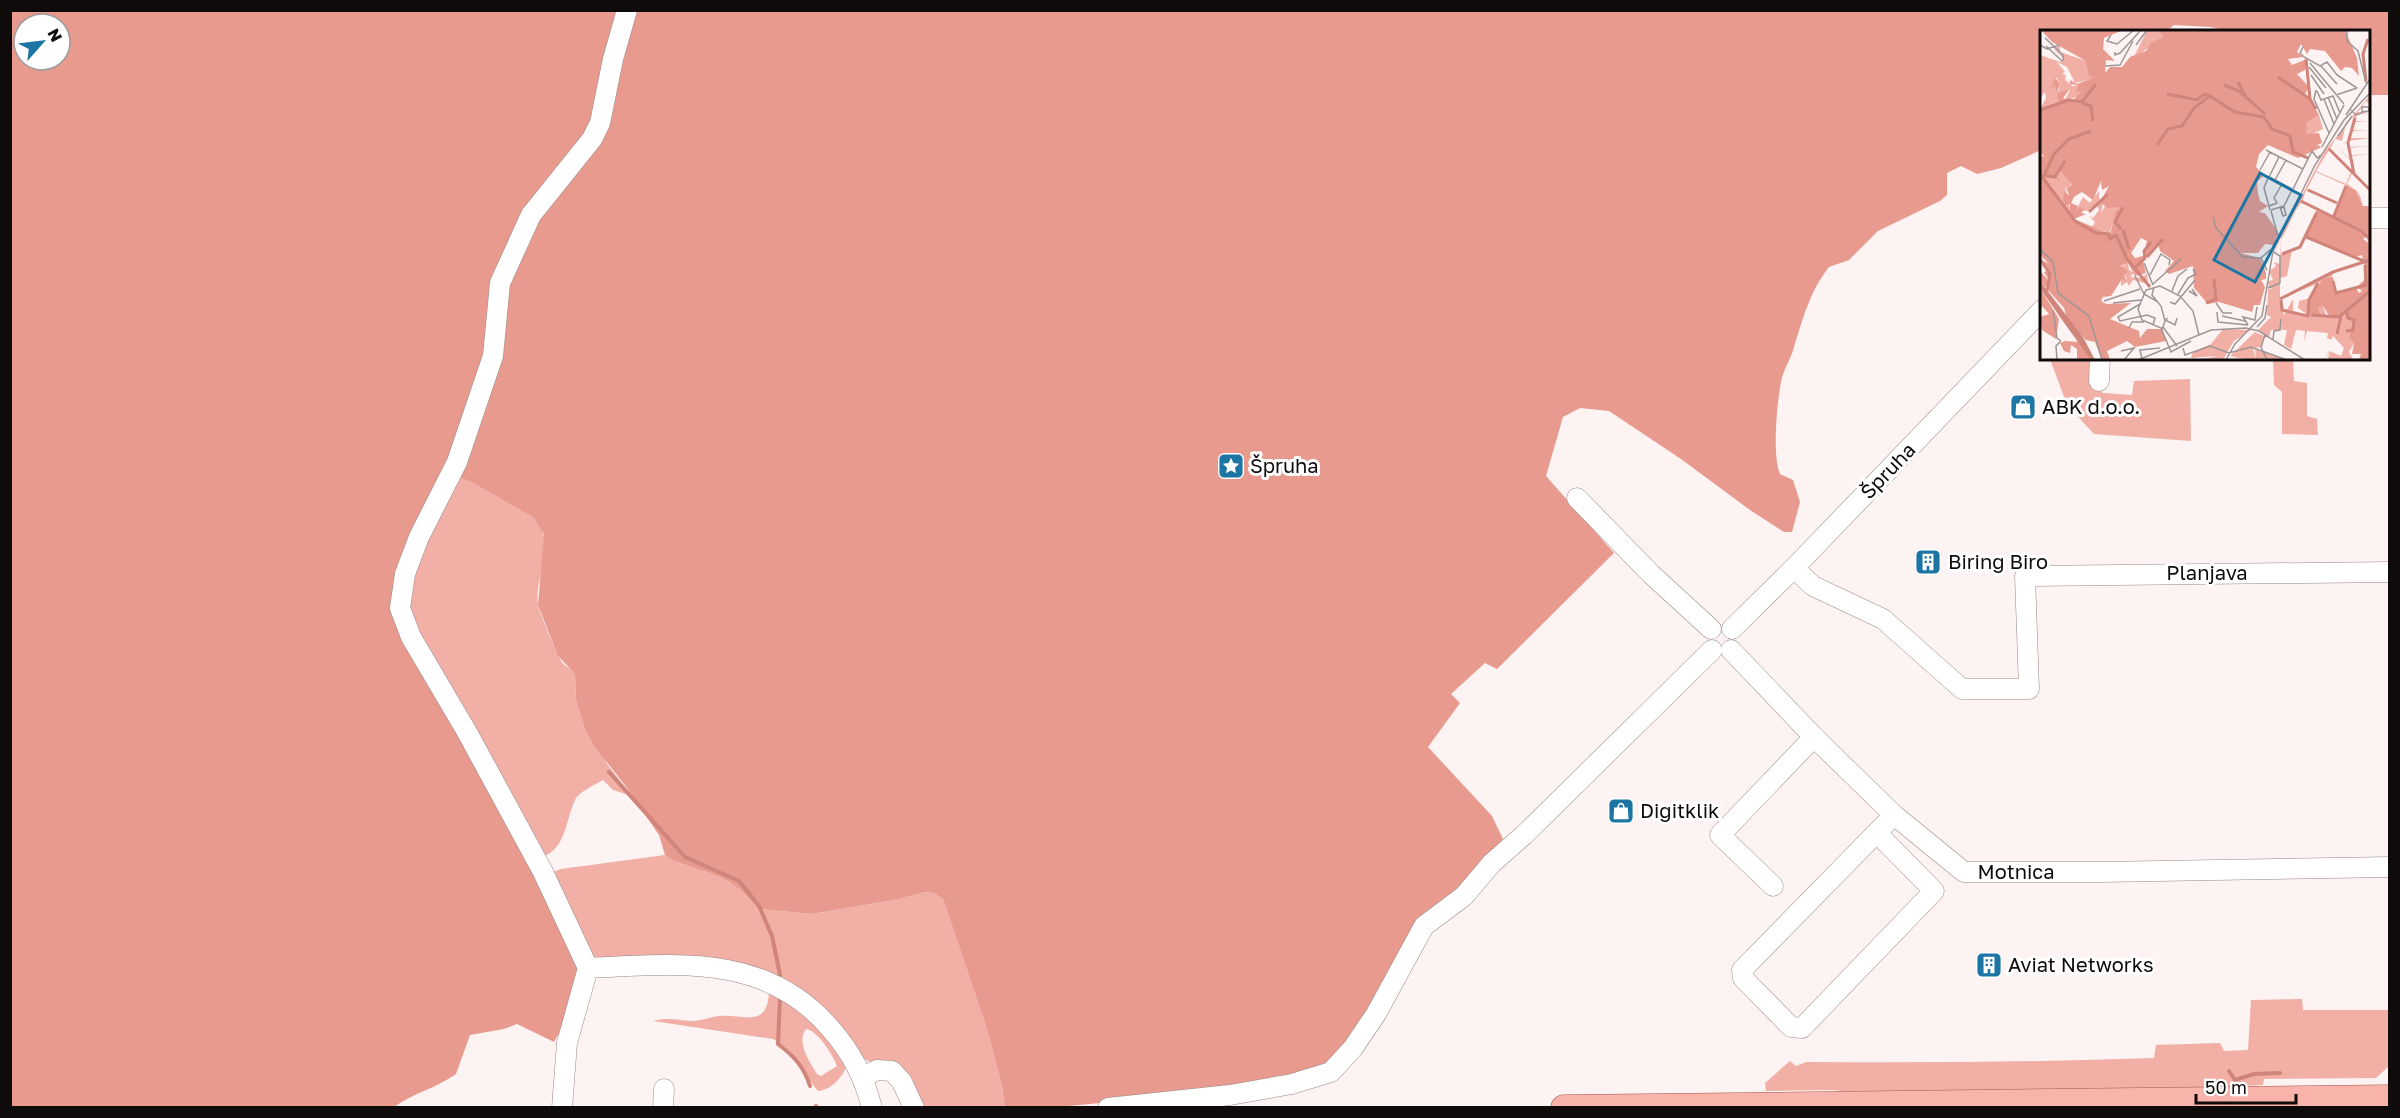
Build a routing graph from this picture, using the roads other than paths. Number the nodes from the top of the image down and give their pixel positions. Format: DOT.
graph roads {
  1 [pos="627,10"];
  2 [pos="2370,218"];
  3 [pos="2390,218"];
  4 [pos="2040,312"];
  5 [pos="2100,360"];
  6 [pos="2099,381"];
  7 [pos="1577,498"];
  8 [pos="1794,568"];
  9 [pos="2390,572"];
  10 [pos="1711,629"];
  11 [pos="1732,629"];
  12 [pos="1721,650"];
  13 [pos="1814,737"];
  14 [pos="1894,815"];
  15 [pos="1877,833"];
  16 [pos="2390,867"];
  17 [pos="1773,886"];
  18 [pos="588,968"];
  19 [pos="863,1077"];
  20 [pos="2390,1078"];
  21 [pos="2390,1098"];
  22 [pos="2354,1099"];
  23 [pos="562,1107"];
  24 [pos="872,1107"];
  25 [pos="914,1107"];
  26 [pos="1108,1107"];
  27 [pos="1564,1107"];
  1 -- 18 [label="street"];
  2 -- 3 [label="street"];
  4 -- 8 [label="street, Špruha"];
  5 -- 6 [label="street"];
  7 -- 10 [label="street"];
  8 -- 9 [label="street, Planjava"];
  8 -- 11 [label="street, Špruha"];
  10 -- 11 [label="street"];
  10 -- 12 [label="street"];
  11 -- 12 [label="street"];
  12 -- 13 [label="street, Motnica"];
  12 -- 26 [label="street"];
  13 -- 14 [label="street, Motnica"];
  13 -- 17 [label="street"];
  14 -- 15 [label="street"];
  14 -- 16 [label="street, Motnica"];
  15 -- 15 [label="street"];
  18 -- 19 [label="street"];
  18 -- 23 [label="street"];
  19 -- 24 [label="street"];
  19 -- 25 [label="street"];
  20 -- 22 [label="main road"];
  21 -- 22 [label="main road"];
  22 -- 27 [label="main road"];
}
